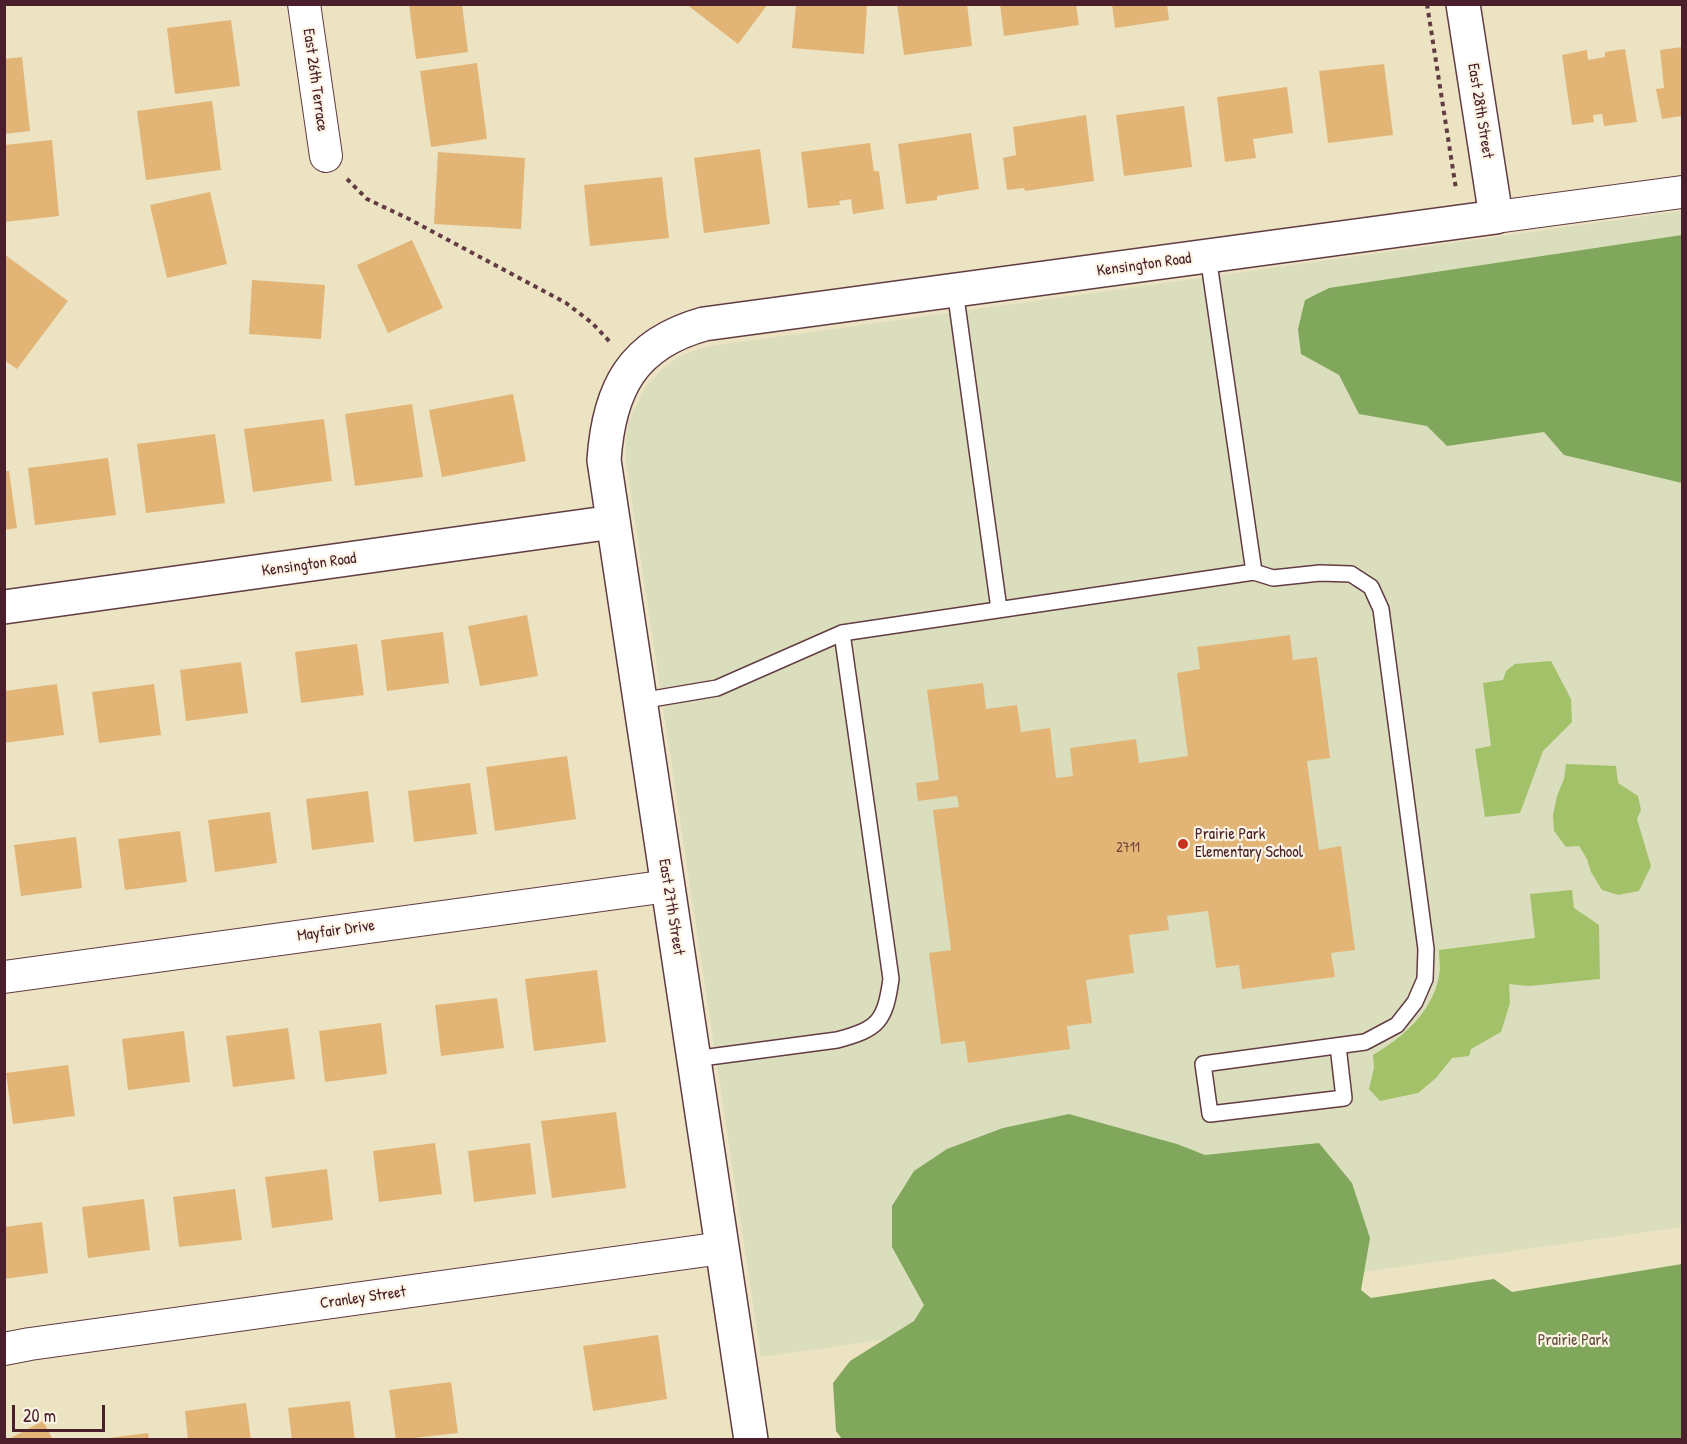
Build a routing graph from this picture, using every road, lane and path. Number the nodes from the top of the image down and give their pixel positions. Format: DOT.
graph roads {
  1 [pos="304,4"];
  2 [pos="1427,4"];
  3 [pos="1463,4"];
  4 [pos="326,156"];
  5 [pos="1456,189"];
  6 [pos="1683,192"];
  7 [pos="1496,217"];
  8 [pos="1208,256"];
  9 [pos="955,290"];
  10 [pos="611,344"];
  11 [pos="625,378"];
  12 [pos="613,522"];
  13 [pos="1254,572"];
  14 [pos="4,607"];
  15 [pos="999,609"];
  16 [pos="842,633"];
  17 [pos="640,701"];
  18 [pos="668,886"];
  19 [pos="4,977"];
  20 [pos="1338,1046"];
  21 [pos="694,1059"];
  22 [pos="722,1248"];
  23 [pos="4,1350"];
  24 [pos="751,1440"];
  1 -- 4 [label="street, East 26th Terrace"];
  2 -- 5 [label="path"];
  3 -- 7 [label="street, East 28th Street"];
  4 -- 10 [label="path"];
  6 -- 7 [label="street, Kensington Road"];
  7 -- 8 [label="street, Kensington Road"];
  8 -- 9 [label="street, Kensington Road"];
  8 -- 13 [label="lane"];
  9 -- 11 [label="street, Kensington Road"];
  9 -- 15 [label="lane"];
  11 -- 12 [label="street, East 27th Street"];
  12 -- 14 [label="street, Kensington Road"];
  12 -- 17 [label="street, East 27th Street"];
  13 -- 15 [label="lane"];
  13 -- 20 [label="lane"];
  15 -- 16 [label="lane"];
  16 -- 17 [label="lane"];
  16 -- 21 [label="lane"];
  17 -- 18 [label="street, East 27th Street"];
  18 -- 19 [label="street, Mayfair Drive"];
  18 -- 21 [label="street, East 27th Street"];
  20 -- 20 [label="lane"];
  21 -- 22 [label="street, East 27th Street"];
  22 -- 23 [label="street, Cranley Street"];
  22 -- 24 [label="street, East 27th Street"];
}
